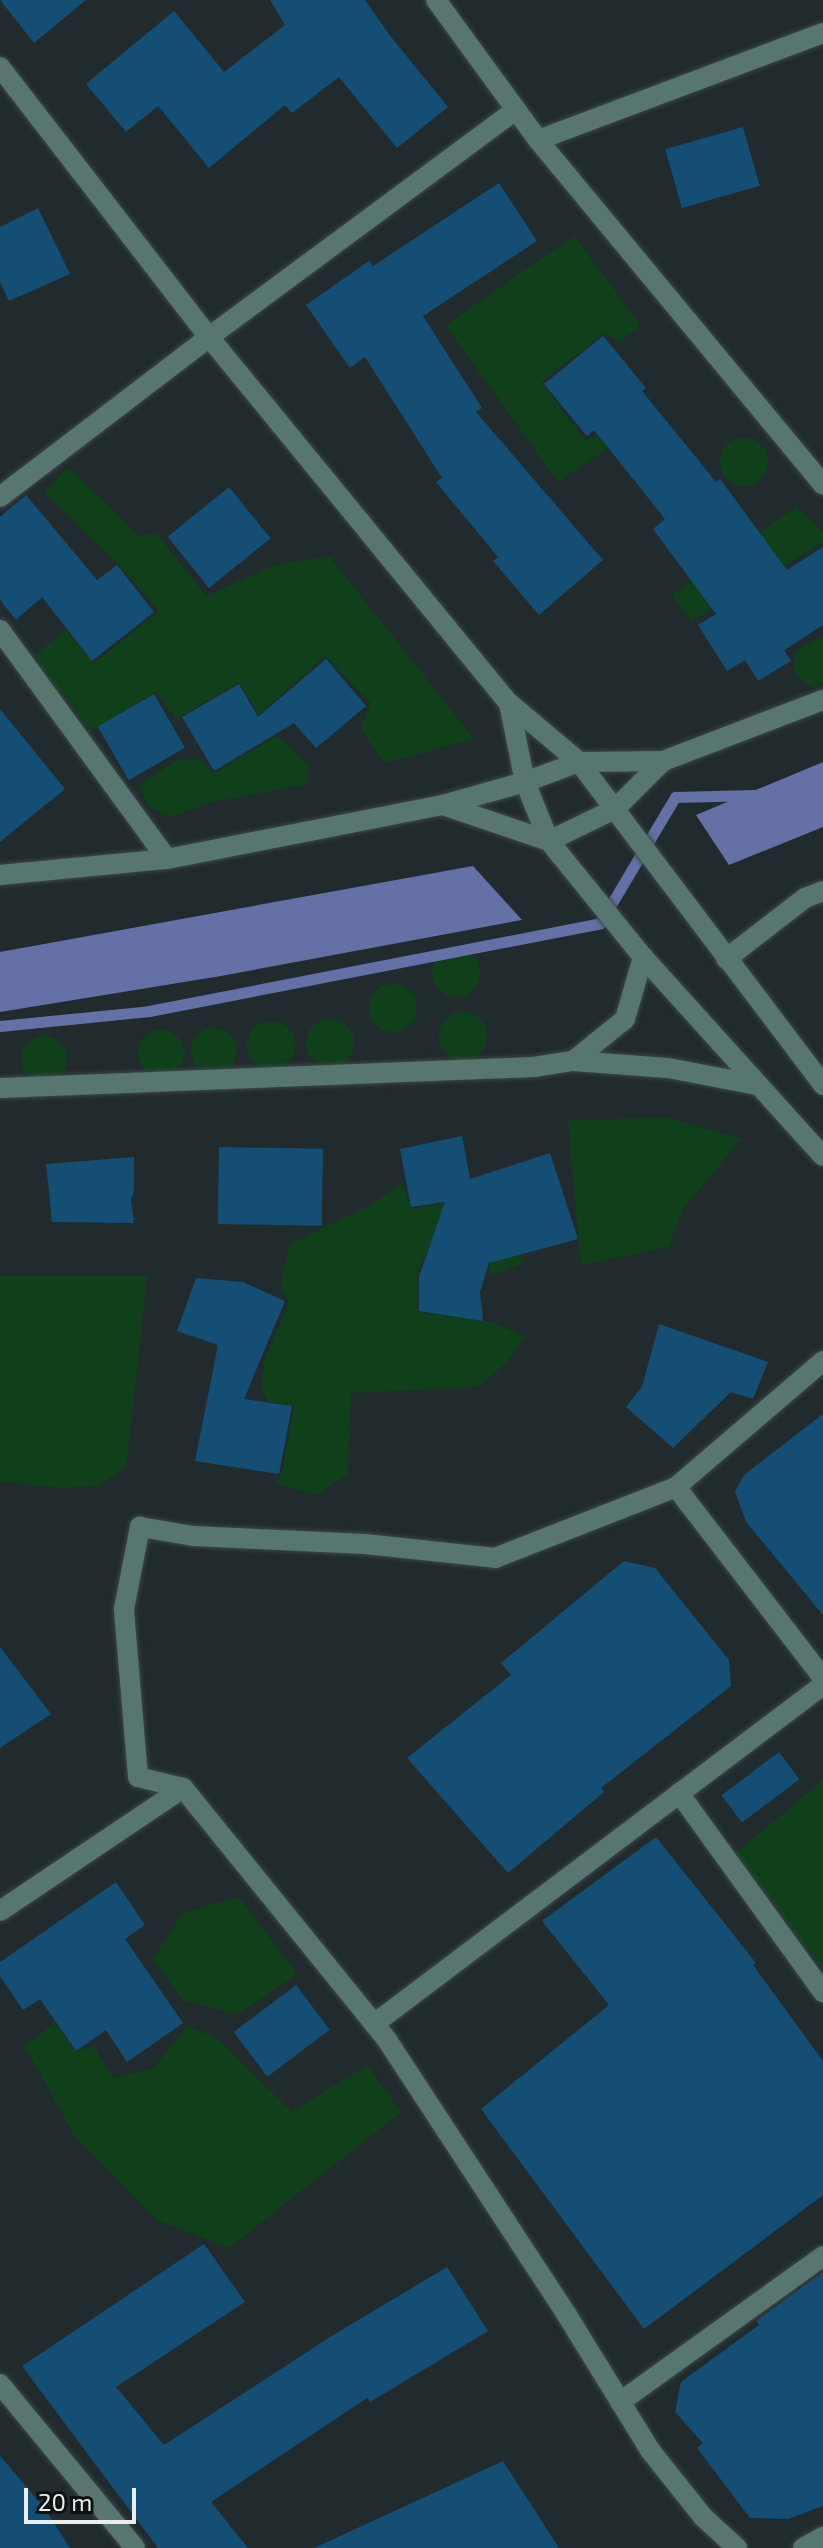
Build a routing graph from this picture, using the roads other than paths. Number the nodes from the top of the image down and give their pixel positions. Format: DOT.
graph roads {
  1 [pos="436,0"];
  2 [pos="823,33"];
  3 [pos="0,67"];
  4 [pos="516,110"];
  5 [pos="538,140"];
  6 [pos="209,337"];
  7 [pos="816,465"];
  8 [pos="823,485"];
  9 [pos="0,497"];
  10 [pos="0,630"];
  11 [pos="823,700"];
  12 [pos="509,703"];
  13 [pos="663,761"];
  14 [pos="579,762"];
  15 [pos="525,782"];
  16 [pos="443,805"];
  17 [pos="615,809"];
  18 [pos="549,841"];
  19 [pos="167,859"];
  20 [pos="0,875"];
  21 [pos="823,891"];
  22 [pos="643,957"];
  23 [pos="726,959"];
  24 [pos="573,1061"];
  25 [pos="758,1085"];
  26 [pos="823,1085"];
  27 [pos="0,1088"];
  28 [pos="823,1156"];
  29 [pos="823,1361"];
  30 [pos="676,1487"];
  31 [pos="823,1678"];
  32 [pos="823,1685"];
  33 [pos="183,1788"];
  34 [pos="679,1793"];
  35 [pos="0,1911"];
  36 [pos="823,1992"];
  37 [pos="374,2024"];
  38 [pos="823,2256"];
  39 [pos="0,2384"];
  40 [pos="620,2402"];
  41 [pos="823,2537"];
  42 [pos="135,2548"];
  43 [pos="737,2548"];
  44 [pos="803,2548"];
  1 -- 4 [label="street"];
  2 -- 5 [label="street"];
  3 -- 6 [label="street"];
  4 -- 5 [label="street"];
  4 -- 6 [label="street"];
  5 -- 7 [label="street"];
  6 -- 9 [label="street"];
  6 -- 12 [label="street"];
  7 -- 8 [label="street"];
  10 -- 19 [label="street"];
  11 -- 13 [label="street"];
  12 -- 14 [label="street"];
  12 -- 15 [label="street"];
  13 -- 14 [label="street"];
  13 -- 17 [label="street"];
  14 -- 15 [label="street"];
  14 -- 17 [label="street"];
  15 -- 16 [label="street"];
  15 -- 18 [label="street"];
  16 -- 18 [label="street"];
  16 -- 19 [label="street"];
  17 -- 18 [label="street"];
  17 -- 23 [label="street"];
  18 -- 22 [label="street"];
  19 -- 20 [label="street"];
  21 -- 23 [label="street"];
  22 -- 24 [label="street"];
  22 -- 25 [label="street"];
  23 -- 26 [label="street"];
  24 -- 25 [label="street"];
  24 -- 27 [label="street"];
  25 -- 28 [label="street"];
  29 -- 30 [label="street"];
  30 -- 31 [label="street"];
  30 -- 33 [label="street"];
  32 -- 34 [label="street"];
  33 -- 35 [label="street"];
  33 -- 37 [label="street"];
  34 -- 36 [label="street"];
  34 -- 37 [label="street"];
  37 -- 40 [label="street"];
  38 -- 40 [label="street"];
  39 -- 42 [label="street"];
  40 -- 43 [label="street"];
  41 -- 44 [label="street"];
}
